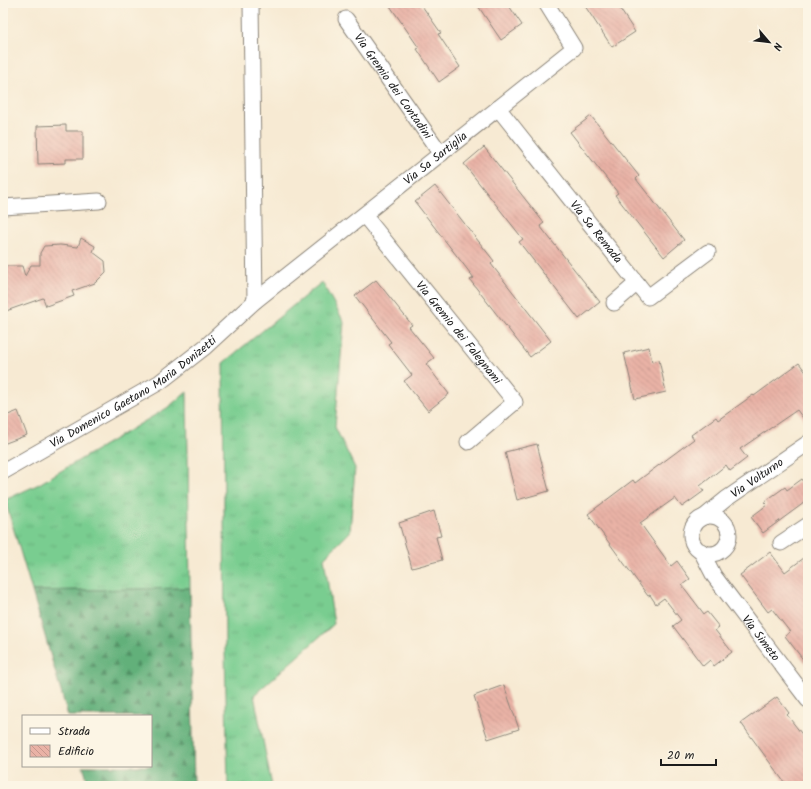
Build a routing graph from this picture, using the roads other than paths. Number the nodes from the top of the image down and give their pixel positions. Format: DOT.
graph roads {
  1 [pos="251,3"];
  2 [pos="546,3"];
  3 [pos="346,19"];
  4 [pos="498,108"];
  5 [pos="441,154"];
  6 [pos="98,201"];
  7 [pos="3,207"];
  8 [pos="364,215"];
  9 [pos="708,252"];
  10 [pos="637,283"];
  11 [pos="255,301"];
  12 [pos="614,303"];
  13 [pos="468,442"];
  14 [pos="808,443"];
  15 [pos="3,472"];
  16 [pos="726,499"];
  17 [pos="704,517"];
  18 [pos="725,523"];
  19 [pos="808,525"];
  20 [pos="781,543"];
  21 [pos="722,549"];
  22 [pos="701,551"];
  23 [pos="714,576"];
  24 [pos="808,700"];
  1 -- 11 [label="street"];
  2 -- 4 [label="street, Via Sa Sartiglia"];
  3 -- 5 [label="street, Via Gremio dei Contadini"];
  4 -- 5 [label="street, Via Sa Sartiglia"];
  4 -- 10 [label="street, Via Sa Remada"];
  5 -- 8 [label="street, Via Sa Sartiglia"];
  6 -- 7 [label="street"];
  8 -- 11 [label="street, Via Sa Sartiglia"];
  8 -- 13 [label="street, Via Gremio dei Falegnami"];
  9 -- 10 [label="street, Via Sa Remada"];
  10 -- 12 [label="street"];
  11 -- 15 [label="street, Via Domenico Gaetano Maria Donizetti"];
  14 -- 16 [label="street, Via Volturno"];
  16 -- 17 [label="street, Via Volturno"];
  16 -- 18 [label="street, Via Volturno"];
  17 -- 18 [label="street"];
  17 -- 22 [label="street"];
  18 -- 21 [label="street"];
  19 -- 20 [label="street"];
  21 -- 22 [label="street"];
  21 -- 23 [label="street"];
  22 -- 23 [label="street, Via Simeto"];
  23 -- 24 [label="street, Via Simeto"];
}
